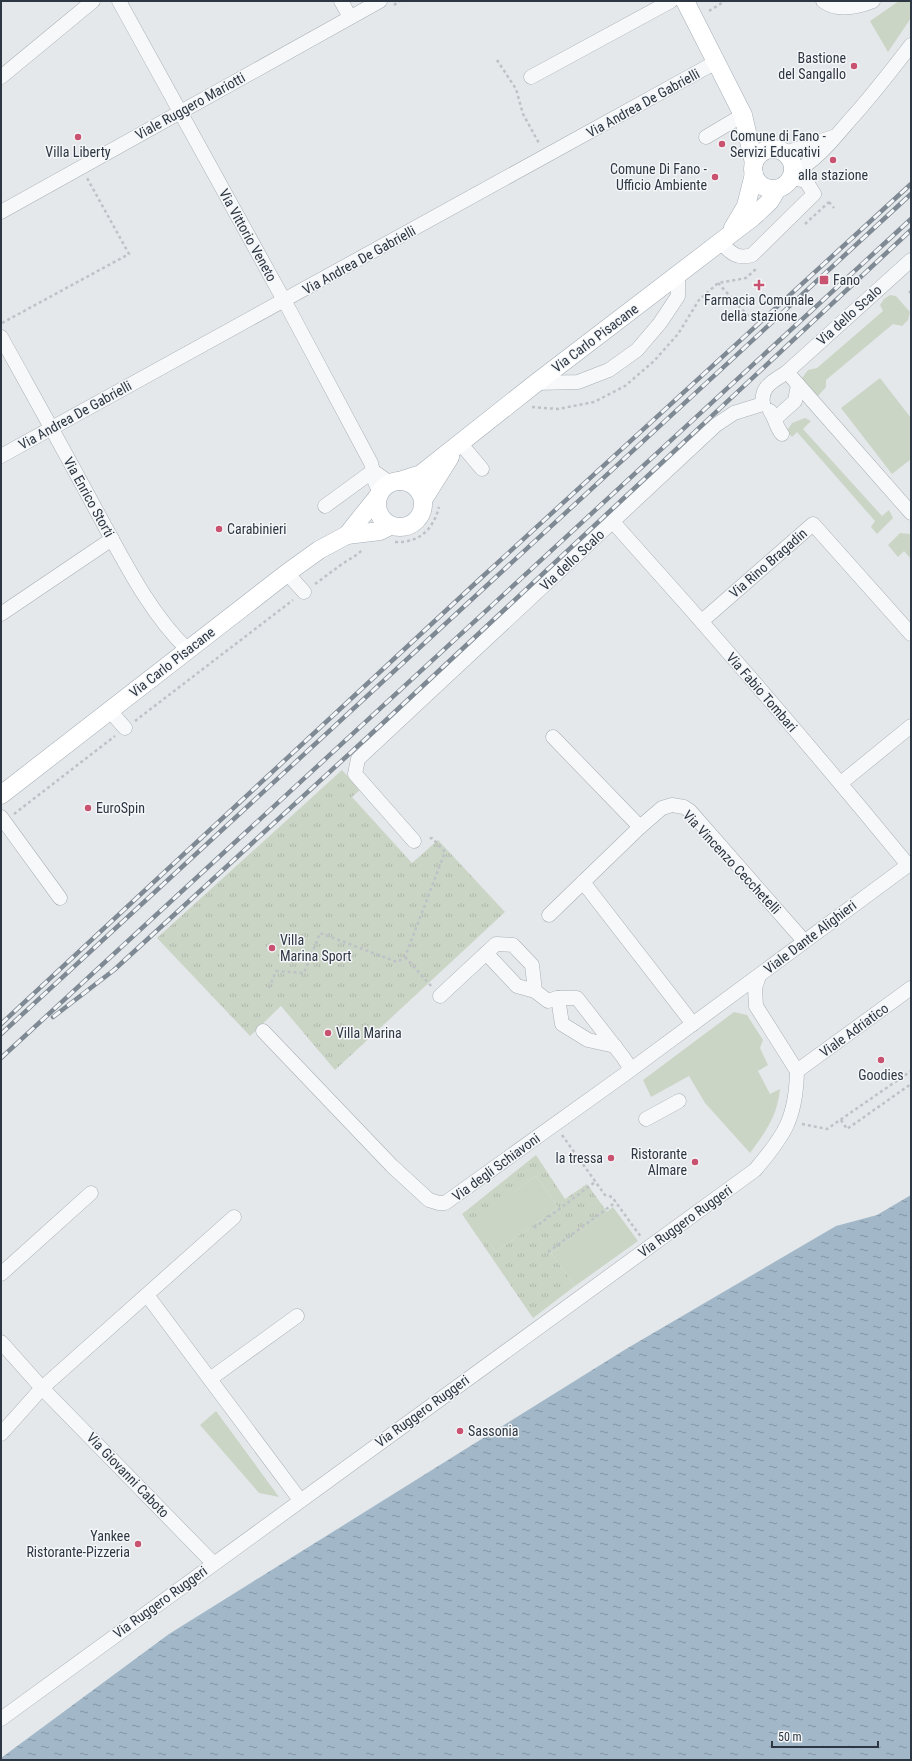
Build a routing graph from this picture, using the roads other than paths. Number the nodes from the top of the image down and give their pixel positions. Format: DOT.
graph roads {
  1 [pos="93,1"];
  2 [pos="119,1"];
  3 [pos="341,1"];
  4 [pos="380,1"];
  5 [pos="671,1"];
  6 [pos="685,1"];
  7 [pos="823,1"];
  8 [pos="872,1"];
  9 [pos="350,18"];
  10 [pos="911,45"];
  11 [pos="716,62"];
  12 [pos="1,77"];
  13 [pos="531,77"];
  14 [pos="181,112"];
  15 [pos="743,116"];
  16 [pos="837,135"];
  17 [pos="706,137"];
  18 [pos="781,151"];
  19 [pos="754,168"];
  20 [pos="787,180"];
  21 [pos="1,212"];
  22 [pos="725,238"];
  23 [pos="911,260"];
  24 [pos="678,275"];
  25 [pos="284,301"];
  26 [pos="1,337"];
  27 [pos="787,372"];
  28 [pos="536,383"];
  29 [pos="798,385"];
  30 [pos="763,404"];
  31 [pos="776,418"];
  32 [pos="51,428"];
  33 [pos="782,434"];
  34 [pos="461,444"];
  35 [pos="1,456"];
  36 [pos="482,469"];
  37 [pos="372,471"];
  38 [pos="387,488"];
  39 [pos="423,500"];
  40 [pos="325,506"];
  41 [pos="911,513"];
  42 [pos="613,522"];
  43 [pos="390,526"];
  44 [pos="347,535"];
  45 [pos="112,539"];
  46 [pos="286,573"];
  47 [pos="301,595"];
  48 [pos="1,614"];
  49 [pos="702,621"];
  50 [pos="911,634"];
  51 [pos="188,650"];
  52 [pos="110,711"];
  53 [pos="911,726"];
  54 [pos="126,727"];
  55 [pos="553,737"];
  56 [pos="841,783"];
  57 [pos="1,795"];
  58 [pos="3,819"];
  59 [pos="640,827"];
  60 [pos="414,840"];
  61 [pos="909,864"];
  62 [pos="583,882"];
  63 [pos="60,898"];
  64 [pos="549,915"];
  65 [pos="804,941"];
  66 [pos="486,953"];
  67 [pos="759,976"];
  68 [pos="911,988"];
  69 [pos="535,991"];
  70 [pos="440,996"];
  71 [pos="558,998"];
  72 [pos="693,1024"];
  73 [pos="263,1031"];
  74 [pos="615,1046"];
  75 [pos="631,1069"];
  76 [pos="797,1071"];
  77 [pos="679,1101"];
  78 [pos="646,1119"];
  79 [pos="91,1193"];
  80 [pos="234,1217"];
  81 [pos="1,1274"];
  82 [pos="147,1295"];
  83 [pos="297,1316"];
  84 [pos="1,1342"];
  85 [pos="210,1379"];
  86 [pos="42,1388"];
  87 [pos="1,1434"];
  88 [pos="300,1500"];
  89 [pos="213,1563"];
  90 [pos="1,1719"];
  1 -- 12 [label="street"];
  2 -- 14 [label="street, Via Vittorio Veneto"];
  3 -- 9 [label="street"];
  4 -- 9 [label="street, Viale Ruggero Mariotti"];
  5 -- 13 [label="street"];
  6 -- 11 [label="main road"];
  7 -- 8 [label="street"];
  9 -- 14 [label="street, Viale Ruggero Mariotti"];
  10 -- 16 [label="street"];
  11 -- 15 [label="main road"];
  11 -- 25 [label="street, Via Andrea De Gabrielli"];
  14 -- 21 [label="street, Viale Ruggero Mariotti"];
  14 -- 25 [label="street, Via Vittorio Veneto"];
  15 -- 17 [label="street"];
  15 -- 18 [label="main road"];
  15 -- 19 [label="main road"];
  16 -- 18 [label="street"];
  16 -- 20 [label="street"];
  18 -- 19 [label="main road"];
  18 -- 20 [label="main road"];
  19 -- 20 [label="main road"];
  19 -- 22 [label="main road"];
  20 -- 22 [label="main road, Via Carlo Pisacane"];
  20 -- 22 [label="street"];
  22 -- 24 [label="main road, Via Carlo Pisacane"];
  23 -- 27 [label="street, Via dello Scalo"];
  24 -- 28 [label="main road, Via Carlo Pisacane"];
  24 -- 28 [label="street"];
  25 -- 32 [label="street, Via Andrea De Gabrielli"];
  25 -- 37 [label="street, Via Vittorio Veneto"];
  26 -- 32 [label="street, Via Enrico Storti"];
  27 -- 29 [label="street"];
  27 -- 30 [label="street, Via dello Scalo"];
  28 -- 34 [label="main road, Via Carlo Pisacane"];
  29 -- 31 [label="street"];
  29 -- 41 [label="street"];
  30 -- 31 [label="street"];
  30 -- 42 [label="street, Via dello Scalo"];
  31 -- 33 [label="street"];
  32 -- 35 [label="street, Via Andrea De Gabrielli"];
  32 -- 45 [label="street, Via Enrico Storti"];
  34 -- 36 [label="street"];
  34 -- 38 [label="main road, Via Carlo Pisacane"];
  34 -- 39 [label="main road, Via Carlo Pisacane"];
  37 -- 38 [label="street"];
  37 -- 40 [label="street"];
  38 -- 39 [label="main road"];
  38 -- 43 [label="main road"];
  38 -- 44 [label="main road, Via Carlo Pisacane"];
  39 -- 43 [label="main road, Via Carlo Pisacane"];
  42 -- 49 [label="street, Via Fabio Tombari"];
  42 -- 60 [label="street, Via dello Scalo"];
  43 -- 44 [label="main road, Via Carlo Pisacane"];
  44 -- 46 [label="main road, Via Carlo Pisacane"];
  45 -- 48 [label="street"];
  45 -- 51 [label="street, Via Enrico Storti"];
  46 -- 47 [label="street"];
  46 -- 51 [label="main road, Via Carlo Pisacane"];
  49 -- 50 [label="street, Via Rino Bragadin"];
  49 -- 56 [label="street, Via Fabio Tombari"];
  51 -- 52 [label="main road, Via Carlo Pisacane"];
  52 -- 54 [label="street"];
  52 -- 57 [label="main road, Via Carlo Pisacane"];
  53 -- 56 [label="street"];
  55 -- 59 [label="street"];
  56 -- 61 [label="street, Via Fabio Tombari"];
  58 -- 63 [label="street"];
  59 -- 62 [label="street, Via Vincenzo Cecchetelli"];
  59 -- 65 [label="street, Via Vincenzo Cecchetelli"];
  61 -- 65 [label="street, Viale Dante Alighieri"];
  62 -- 64 [label="street, Via Vincenzo Cecchetelli"];
  62 -- 72 [label="street"];
  65 -- 67 [label="street, Viale Dante Alighieri"];
  66 -- 69 [label="street"];
  66 -- 69 [label="street"];
  66 -- 70 [label="street"];
  67 -- 72 [label="street, Via degli Schiavoni"];
  67 -- 76 [label="street, Viale Dante Alighieri"];
  68 -- 76 [label="street, Viale Adriatico"];
  69 -- 71 [label="street"];
  71 -- 74 [label="street"];
  71 -- 74 [label="street"];
  72 -- 75 [label="street, Via degli Schiavoni"];
  73 -- 75 [label="street, Via degli Schiavoni"];
  74 -- 75 [label="street"];
  76 -- 88 [label="street, Via Ruggero Ruggeri"];
  77 -- 78 [label="street"];
  79 -- 81 [label="street"];
  80 -- 82 [label="street"];
  82 -- 85 [label="street"];
  82 -- 86 [label="street"];
  83 -- 85 [label="street"];
  84 -- 86 [label="street, Via Giovanni Caboto"];
  85 -- 88 [label="street"];
  86 -- 87 [label="street"];
  86 -- 89 [label="street, Via Giovanni Caboto"];
  88 -- 89 [label="street, Via Ruggero Ruggeri"];
  89 -- 90 [label="street, Via Ruggero Ruggeri"];
}
